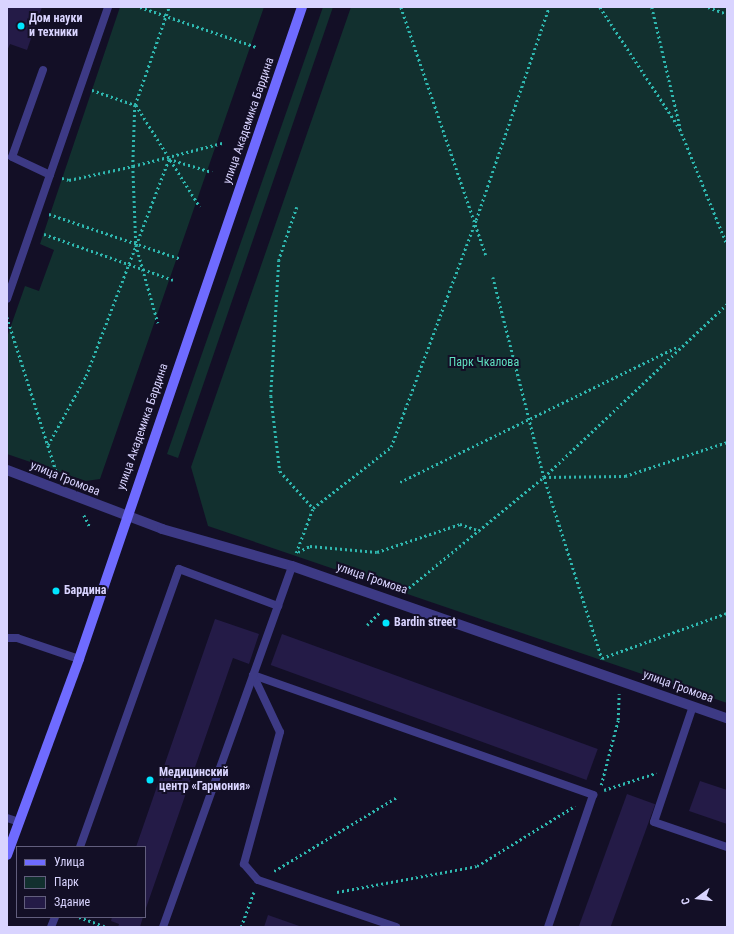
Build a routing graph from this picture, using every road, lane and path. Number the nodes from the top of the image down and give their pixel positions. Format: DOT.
graph roads {
  1 [pos="108,7"];
  2 [pos="140,7"];
  3 [pos="169,7"];
  4 [pos="302,7"];
  5 [pos="401,7"];
  6 [pos="549,7"];
  7 [pos="600,7"];
  8 [pos="652,7"];
  9 [pos="708,7"];
  10 [pos="727,14"];
  11 [pos="166,16"];
  12 [pos="256,47"];
  13 [pos="43,70"];
  14 [pos="81,86"];
  15 [pos="136,105"];
  16 [pos="680,129"];
  17 [pos="222,143"];
  18 [pos="169,158"];
  19 [pos="133,166"];
  20 [pos="212,172"];
  21 [pos="50,175"];
  22 [pos="200,207"];
  23 [pos="297,207"];
  24 [pos="38,210"];
  25 [pos="476,220"];
  26 [pos="31,229"];
  27 [pos="727,244"];
  28 [pos="136,245"];
  29 [pos="486,255"];
  30 [pos="181,259"];
  31 [pos="129,264"];
  32 [pos="141,268"];
  33 [pos="493,277"];
  34 [pos="173,280"];
  35 [pos="7,299"];
  36 [pos="727,304"];
  37 [pos="7,317"];
  38 [pos="158,323"];
  39 [pos="682,345"];
  40 [pos="530,420"];
  41 [pos="727,442"];
  42 [pos="48,445"];
  43 [pos="7,470"];
  44 [pos="57,474"];
  45 [pos="544,477"];
  46 [pos="400,482"];
  47 [pos="314,508"];
  48 [pos="126,517"];
  49 [pos="480,531"];
  50 [pos="292,566"];
  51 [pos="393,600"];
  52 [pos="278,606"];
  53 [pos="727,613"];
  54 [pos="368,625"];
  55 [pos="7,638"];
  56 [pos="602,658"];
  57 [pos="79,659"];
  58 [pos="253,675"];
  59 [pos="619,680"];
  60 [pos="693,706"];
  61 [pos="727,718"];
  62 [pos="672,768"];
  63 [pos="593,795"];
  64 [pos="397,797"];
  65 [pos="7,818"];
  66 [pos="19,822"];
  67 [pos="80,846"];
  68 [pos="727,847"];
  69 [pos="7,855"];
  70 [pos="258,880"];
  71 [pos="306,897"];
  72 [pos="82,918"];
  73 [pos="106,927"];
  74 [pos="163,927"];
  75 [pos="241,927"];
  76 [pos="396,927"];
  77 [pos="548,927"];
  1 -- 14 [label="lane"];
  2 -- 11 [label="path"];
  3 -- 11 [label="path"];
  4 -- 48 [label="street, улица Академика Бардина"];
  5 -- 25 [label="path"];
  6 -- 25 [label="path"];
  7 -- 16 [label="path"];
  8 -- 16 [label="path"];
  9 -- 10 [label="path"];
  11 -- 12 [label="path"];
  11 -- 15 [label="path"];
  13 -- 21 [label="lane"];
  14 -- 15 [label="path"];
  14 -- 21 [label="lane"];
  15 -- 18 [label="path"];
  15 -- 19 [label="path"];
  16 -- 27 [label="path"];
  17 -- 18 [label="path"];
  18 -- 19 [label="path"];
  18 -- 20 [label="path"];
  18 -- 22 [label="path"];
  18 -- 28 [label="path"];
  19 -- 21 [label="path"];
  19 -- 28 [label="path"];
  21 -- 24 [label="lane"];
  23 -- 47 [label="path"];
  24 -- 26 [label="lane"];
  24 -- 28 [label="path"];
  25 -- 29 [label="path"];
  25 -- 47 [label="path"];
  26 -- 31 [label="path"];
  26 -- 35 [label="lane"];
  28 -- 30 [label="path"];
  28 -- 31 [label="path"];
  28 -- 32 [label="path"];
  31 -- 32 [label="path"];
  31 -- 42 [label="path"];
  32 -- 34 [label="path"];
  32 -- 38 [label="path"];
  33 -- 40 [label="path"];
  36 -- 39 [label="path"];
  37 -- 42 [label="path"];
  39 -- 40 [label="path"];
  39 -- 45 [label="path"];
  40 -- 45 [label="path"];
  40 -- 46 [label="path"];
  41 -- 45 [label="path"];
  42 -- 44 [label="path"];
  43 -- 48 [label="street, улица Громова"];
  45 -- 49 [label="path"];
  45 -- 56 [label="path"];
  47 -- 49 [label="path"];
  48 -- 50 [label="street, улица Громова"];
  48 -- 57 [label="street, улица Академика Бардина"];
  49 -- 51 [label="path"];
  50 -- 51 [label="street, улица Громова"];
  50 -- 52 [label="lane"];
  51 -- 54 [label="path"];
  51 -- 59 [label="street, улица Громова"];
  52 -- 58 [label="lane"];
  52 -- 67 [label="lane"];
  53 -- 56 [label="path"];
  55 -- 57 [label="lane"];
  56 -- 59 [label="path"];
  57 -- 66 [label="street, улица Академика Бардина"];
  58 -- 63 [label="lane"];
  58 -- 70 [label="lane"];
  58 -- 74 [label="lane"];
  59 -- 60 [label="street, улица Громова"];
  59 -- 62 [label="path"];
  60 -- 61 [label="street, улица Громова"];
  60 -- 62 [label="lane"];
  62 -- 68 [label="lane"];
  63 -- 71 [label="path"];
  63 -- 77 [label="lane"];
  64 -- 70 [label="path"];
  65 -- 66 [label="lane"];
  66 -- 69 [label="street, улица Академика Бардина"];
  70 -- 71 [label="lane"];
  70 -- 75 [label="path"];
  71 -- 76 [label="lane"];
  72 -- 73 [label="path"];
}
